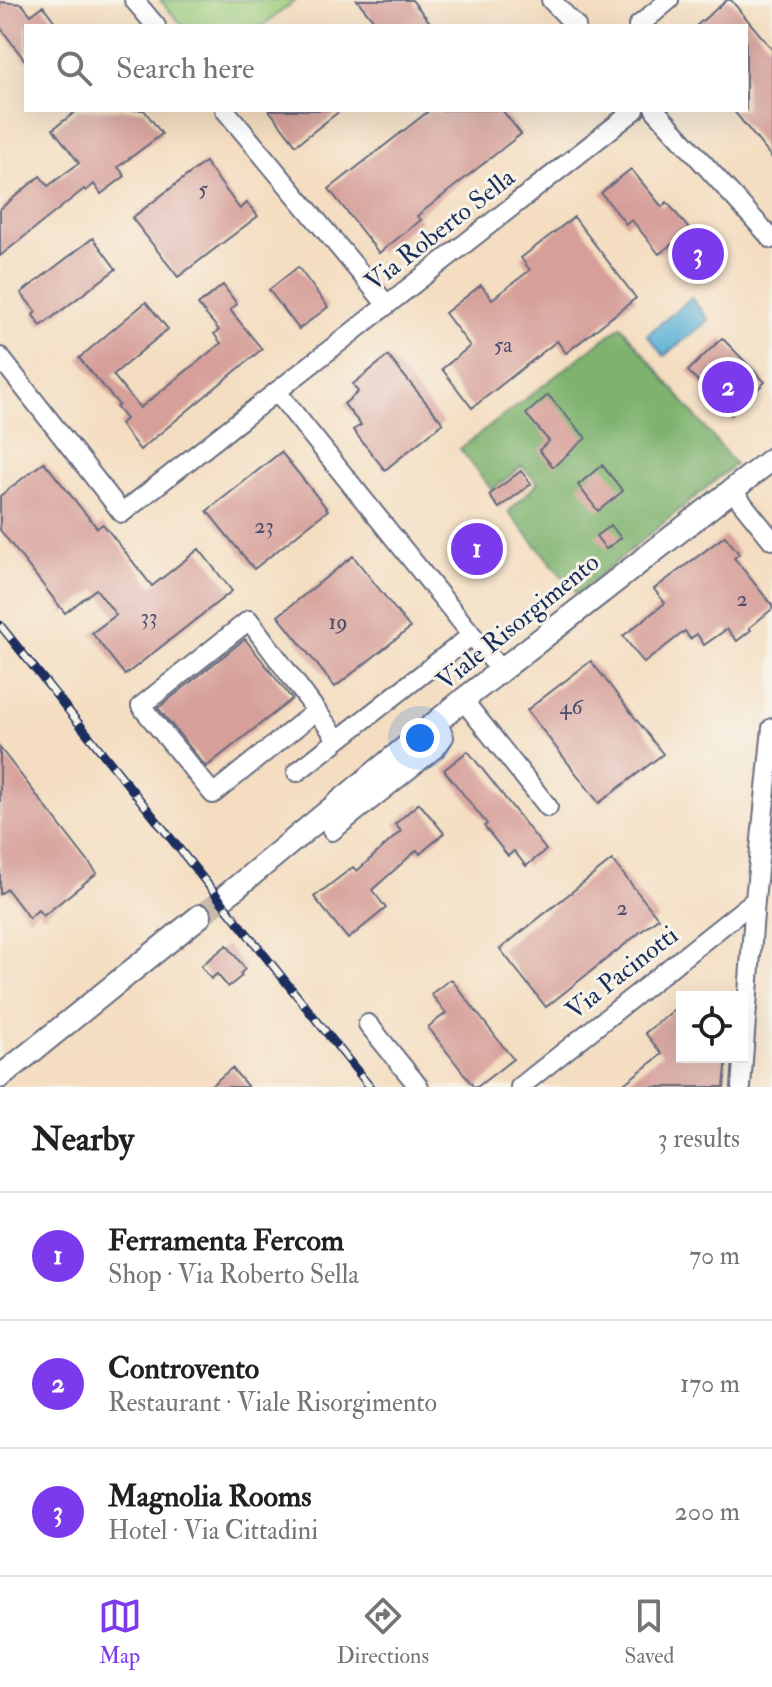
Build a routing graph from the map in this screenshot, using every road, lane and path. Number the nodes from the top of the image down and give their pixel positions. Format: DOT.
graph roads {
  1 [pos="134,0"];
  2 [pos="551,0"];
  3 [pos="669,0"];
  4 [pos="154,24"];
  5 [pos="574,24"];
  6 [pos="640,24"];
  7 [pos="227,112"];
  8 [pos="632,112"];
  9 [pos="657,112"];
  10 [pos="772,239"];
  11 [pos="387,305"];
  12 [pos="0,357"];
  13 [pos="277,392"];
  14 [pos="772,459"];
  15 [pos="731,489"];
  16 [pos="772,540"];
  17 [pos="472,635"];
  18 [pos="501,671"];
  19 [pos="463,700"];
  20 [pos="316,711"];
  21 [pos="438,722"];
  22 [pos="772,728"];
  23 [pos="338,740"];
  24 [pos="297,772"];
  25 [pos="548,807"];
  26 [pos="332,831"];
  27 [pos="227,895"];
  28 [pos="755,900"];
  29 [pos="200,916"];
  30 [pos="368,1024"];
  31 [pos="0,1077"];
  32 [pos="419,1087"];
  33 [pos="520,1087"];
  34 [pos="741,1087"];
  1 -- 4 [label="street"];
  2 -- 5 [label="street"];
  3 -- 6 [label="street"];
  7 -- 11 [label="street"];
  8 -- 11 [label="street, Via Roberto Sella"];
  9 -- 10 [label="street"];
  11 -- 13 [label="street, Via Roberto Sella"];
  12 -- 13 [label="street, Via Roberto Sella"];
  13 -- 17 [label="street"];
  14 -- 15 [label="main road, Viale Risorgimento"];
  15 -- 16 [label="street"];
  15 -- 18 [label="main road, Viale Risorgimento"];
  17 -- 18 [label="street"];
  17 -- 23 [label="street"];
  18 -- 19 [label="main road, Viale Risorgimento"];
  19 -- 21 [label="main road, Viale Risorgimento"];
  19 -- 25 [label="street"];
  20 -- 20 [label="street"];
  20 -- 23 [label="street"];
  21 -- 26 [label="street"];
  21 -- 27 [label="main road, Viale Risorgimento"];
  22 -- 28 [label="street"];
  23 -- 24 [label="street"];
  28 -- 33 [label="street, Via Pacinotti"];
  28 -- 34 [label="street"];
  29 -- 31 [label="main road"];
  30 -- 32 [label="street"];
}
